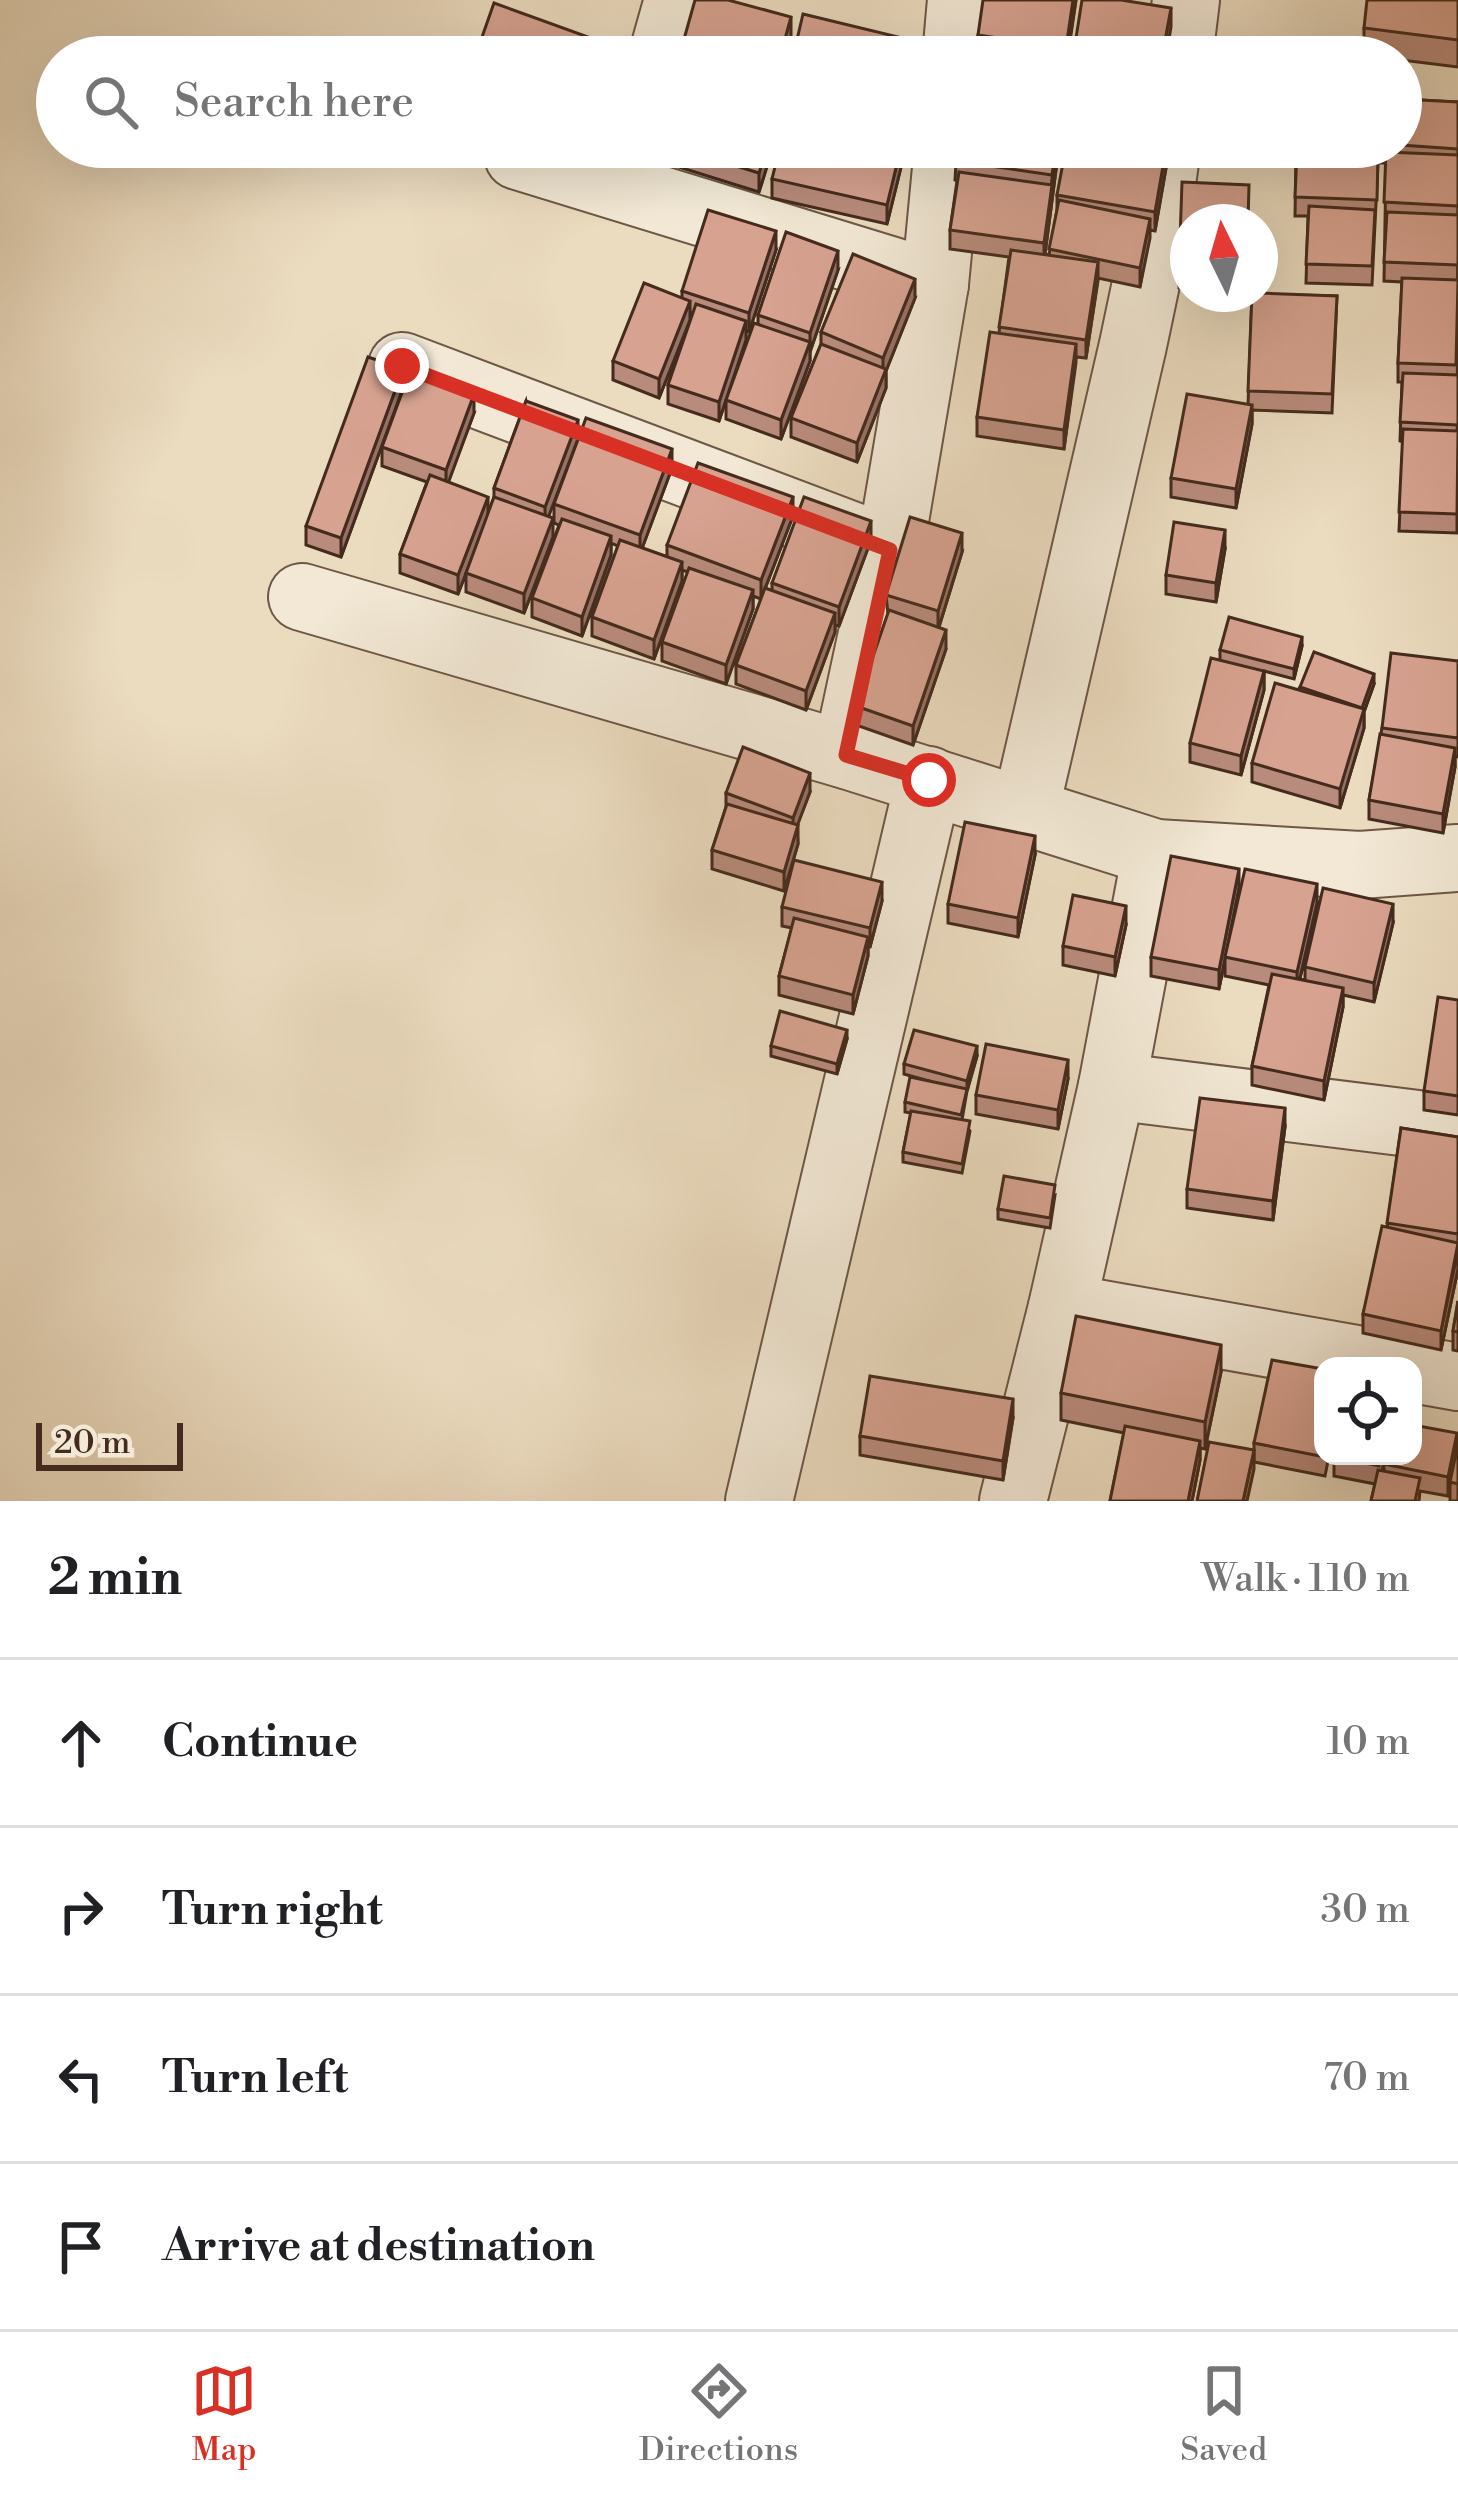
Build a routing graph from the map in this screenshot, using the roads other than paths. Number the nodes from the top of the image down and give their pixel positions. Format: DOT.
graph roads {
  1 [pos="678,0"];
  2 [pos="962,0"];
  3 [pos="1186,0"];
  4 [pos="668,36"];
  5 [pos="958,36"];
  6 [pos="1182,36"];
  7 [pos="632,168"];
  8 [pos="946,168"];
  9 [pos="1164,168"];
  10 [pos="935,284"];
  11 [pos="402,366"];
  12 [pos="890,550"];
  13 [pos="302,597"];
  14 [pos="846,755"];
  15 [pos="929,780"];
  16 [pos="1025,811"];
  17 [pos="1156,853"];
  18 [pos="1458,858"];
  19 [pos="1112,1086"];
  20 [pos="1458,1129"];
  21 [pos="1062,1307"];
  22 [pos="1345,1357"];
  23 [pos="1422,1371"];
  24 [pos="1458,1377"];
  25 [pos="759,1501"];
  26 [pos="1012,1501"];
  1 -- 4 [label="street"];
  2 -- 5 [label="street"];
  3 -- 6 [label="street"];
  7 -- 10 [label="street"];
  8 -- 10 [label="street"];
  9 -- 16 [label="street"];
  10 -- 12 [label="street"];
  11 -- 12 [label="street"];
  12 -- 14 [label="street"];
  13 -- 14 [label="street"];
  14 -- 15 [label="street"];
  15 -- 16 [label="street"];
  15 -- 25 [label="street"];
  16 -- 17 [label="street"];
  17 -- 18 [label="street"];
  17 -- 19 [label="street"];
  19 -- 20 [label="street"];
  19 -- 21 [label="street"];
  21 -- 22 [label="street"];
  21 -- 26 [label="street"];
  23 -- 24 [label="street"];
}
